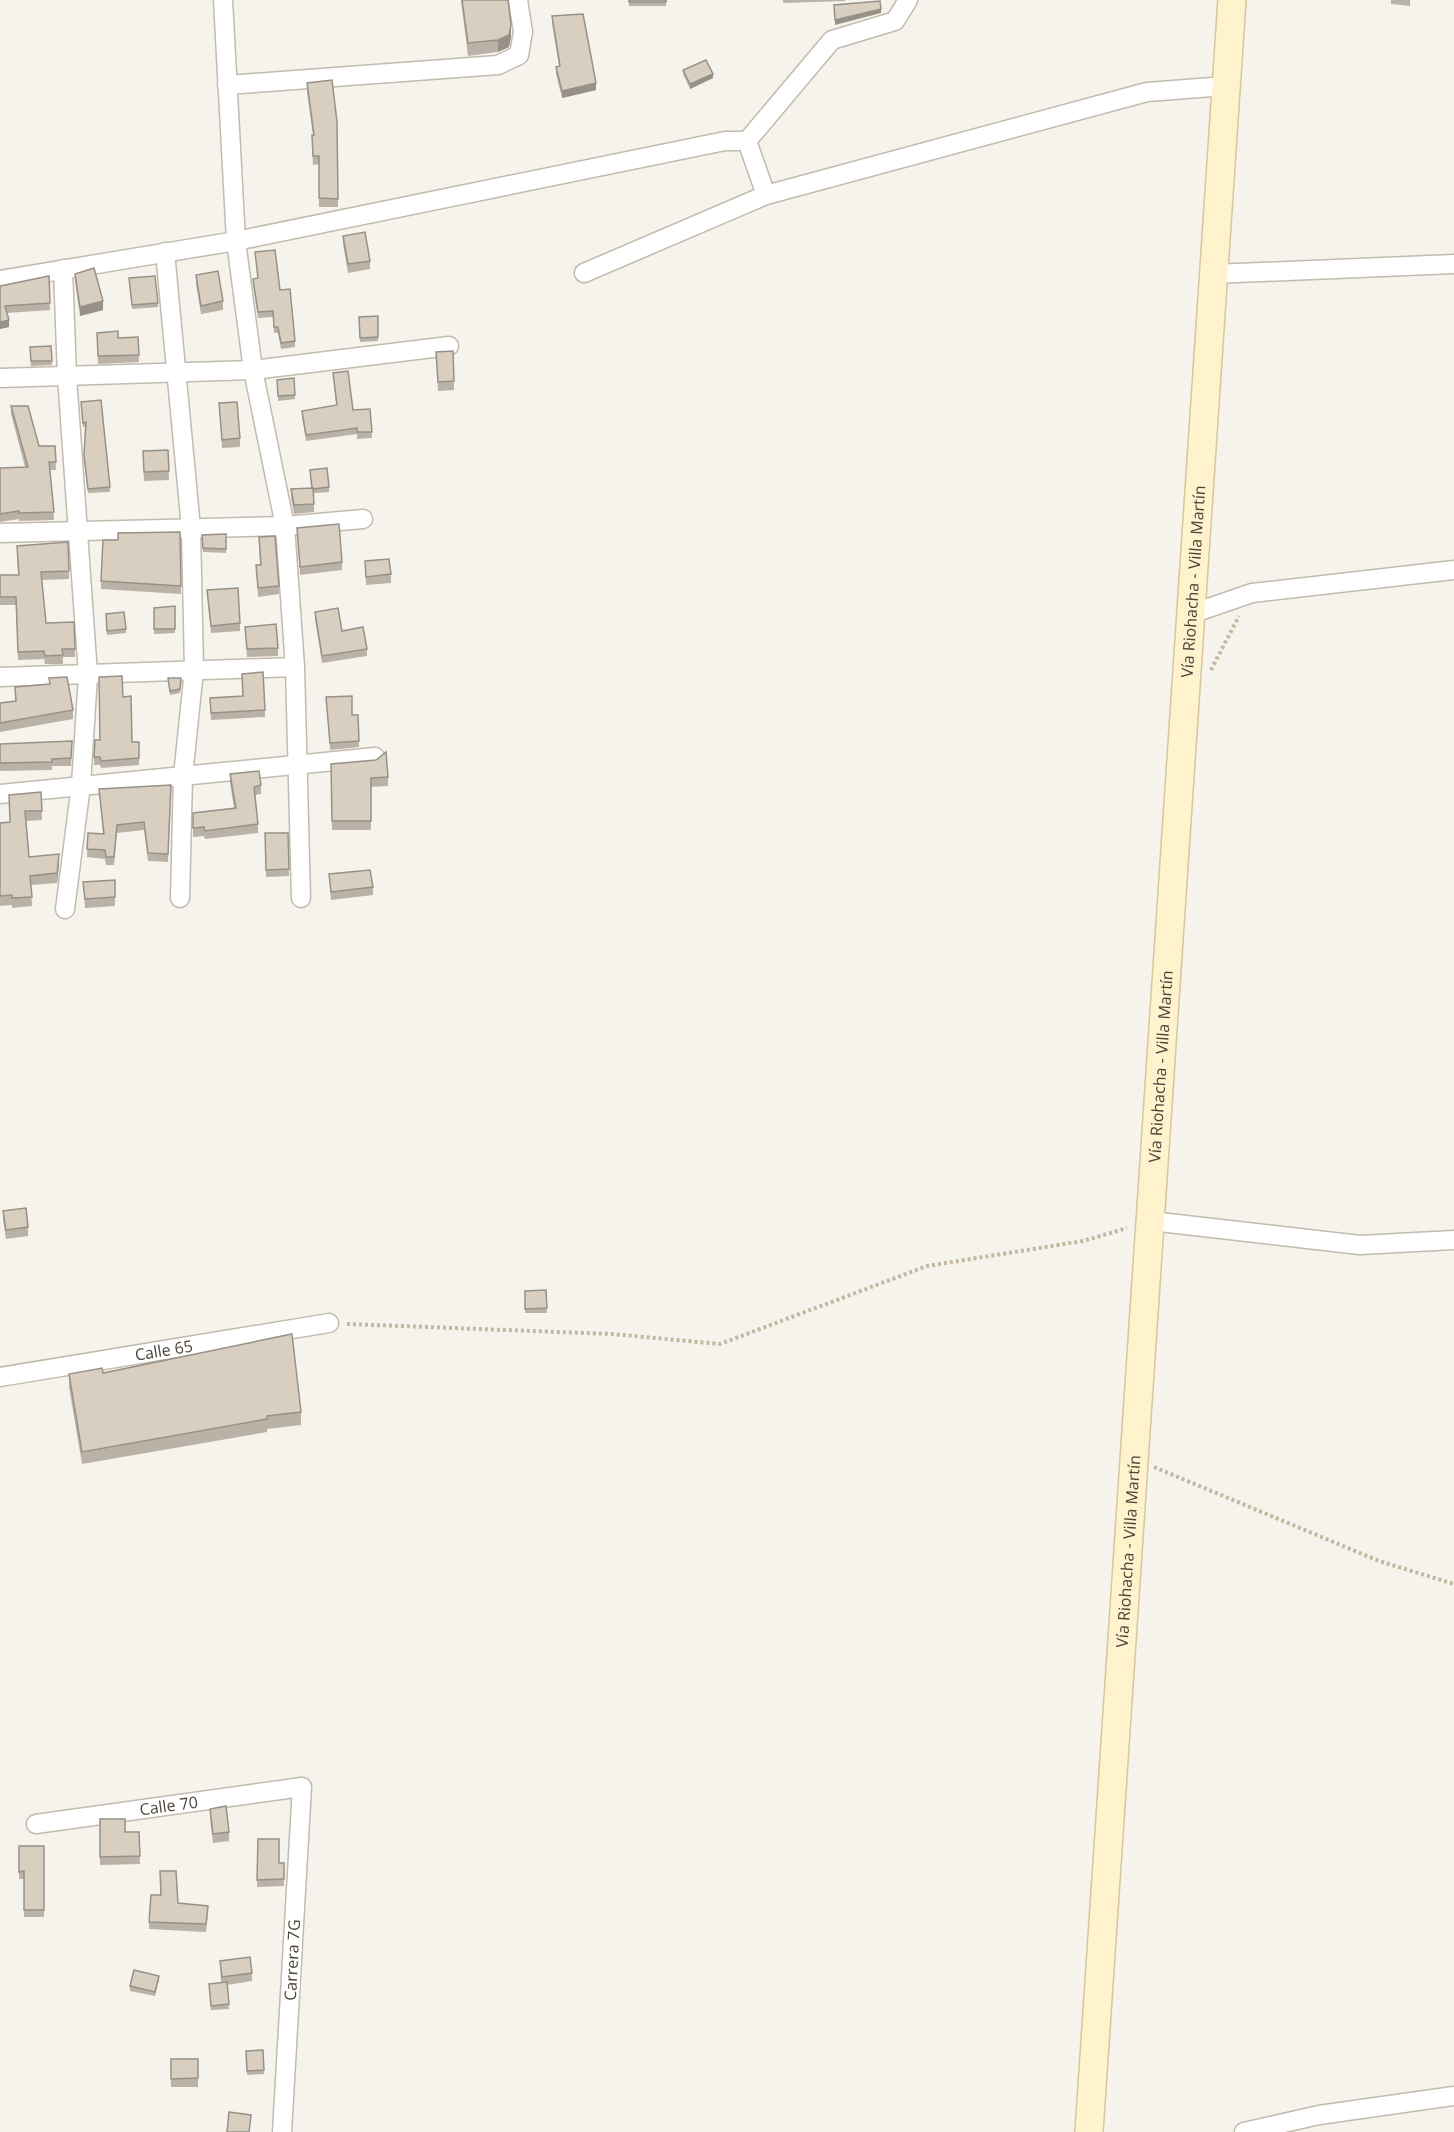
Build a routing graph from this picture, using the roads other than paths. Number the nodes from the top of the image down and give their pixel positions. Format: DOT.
graph roads {
  1 [pos="223,0"];
  2 [pos="518,0"];
  3 [pos="908,0"];
  4 [pos="1232,0"];
  5 [pos="227,85"];
  6 [pos="1226,86"];
  7 [pos="747,141"];
  8 [pos="766,195"];
  9 [pos="236,241"];
  10 [pos="165,252"];
  11 [pos="1454,264"];
  12 [pos="63,269"];
  13 [pos="584,273"];
  14 [pos="1214,274"];
  15 [pos="0,279"];
  16 [pos="449,346"];
  17 [pos="253,370"];
  18 [pos="176,372"];
  19 [pos="67,376"];
  20 [pos="0,378"];
  21 [pos="363,519"];
  22 [pos="285,526"];
  23 [pos="191,528"];
  24 [pos="78,531"];
  25 [pos="0,533"];
  26 [pos="1454,570"];
  27 [pos="1191,614"];
  28 [pos="295,667"];
  29 [pos="194,670"];
  30 [pos="88,675"];
  31 [pos="0,677"];
  32 [pos="375,757"];
  33 [pos="296,765"];
  34 [pos="183,776"];
  35 [pos="81,785"];
  36 [pos="0,794"];
  37 [pos="180,898"];
  38 [pos="301,898"];
  39 [pos="65,909"];
  40 [pos="1151,1221"];
  41 [pos="1454,1240"];
  42 [pos="329,1323"];
  43 [pos="0,1377"];
  44 [pos="302,1787"];
  45 [pos="36,1824"];
  46 [pos="1454,2096"];
  47 [pos="282,2132"];
  48 [pos="1089,2132"];
  49 [pos="1244,2132"];
  1 -- 5 [label="street"];
  2 -- 5 [label="street"];
  3 -- 7 [label="street"];
  4 -- 6 [label="main road, Vía Riohacha - Villa Martín"];
  5 -- 9 [label="street"];
  6 -- 8 [label="street"];
  6 -- 14 [label="main road, Vía Riohacha - Villa Martín"];
  7 -- 8 [label="street"];
  7 -- 9 [label="street"];
  8 -- 13 [label="street"];
  9 -- 10 [label="street"];
  9 -- 17 [label="street"];
  10 -- 12 [label="street"];
  10 -- 18 [label="street"];
  11 -- 14 [label="street"];
  12 -- 15 [label="street"];
  12 -- 19 [label="street"];
  14 -- 27 [label="main road, Vía Riohacha - Villa Martín"];
  16 -- 17 [label="street"];
  17 -- 18 [label="street"];
  17 -- 22 [label="street"];
  18 -- 19 [label="street"];
  18 -- 23 [label="street"];
  19 -- 20 [label="street"];
  19 -- 24 [label="street"];
  21 -- 22 [label="street"];
  22 -- 23 [label="street"];
  22 -- 28 [label="street"];
  23 -- 24 [label="street"];
  23 -- 29 [label="street"];
  24 -- 25 [label="street"];
  24 -- 30 [label="street"];
  26 -- 27 [label="street"];
  27 -- 40 [label="main road, Vía Riohacha - Villa Martín"];
  28 -- 29 [label="street"];
  28 -- 33 [label="street"];
  29 -- 30 [label="street"];
  29 -- 34 [label="street"];
  30 -- 31 [label="street"];
  30 -- 35 [label="street"];
  32 -- 33 [label="street"];
  33 -- 34 [label="street"];
  33 -- 38 [label="street"];
  34 -- 35 [label="street"];
  34 -- 37 [label="street"];
  35 -- 36 [label="street"];
  35 -- 39 [label="street"];
  40 -- 41 [label="street"];
  40 -- 48 [label="main road, Vía Riohacha - Villa Martín"];
  42 -- 43 [label="street, Calle 65"];
  44 -- 45 [label="street, Calle 70"];
  44 -- 47 [label="street, Carrera 7G"];
  46 -- 49 [label="street"];
}
